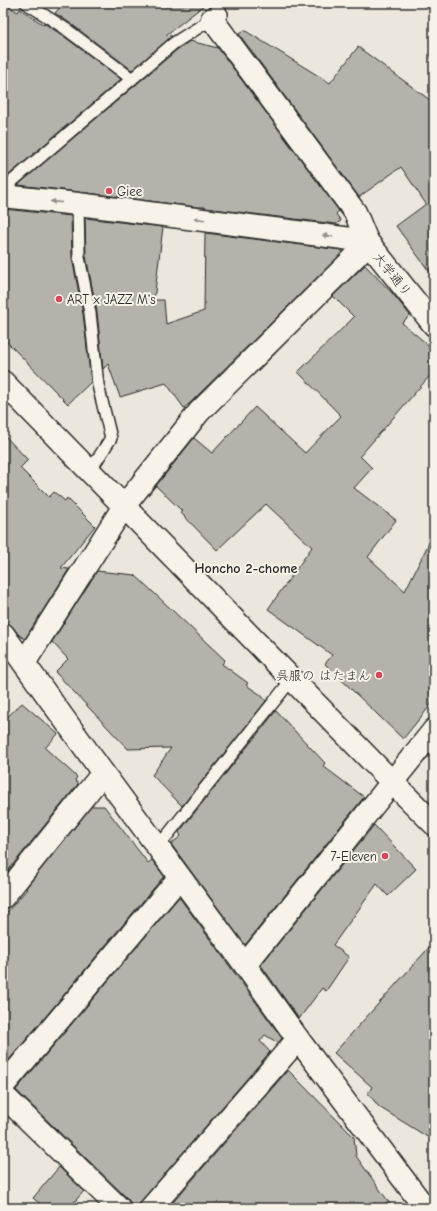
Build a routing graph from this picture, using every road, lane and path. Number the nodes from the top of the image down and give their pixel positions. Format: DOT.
graph roads {
  1 [pos="26,3"];
  2 [pos="213,11"];
  3 [pos="132,79"];
  4 [pos="3,189"];
  5 [pos="3,196"];
  6 [pos="78,204"];
  7 [pos="366,241"];
  8 [pos="434,325"];
  9 [pos="3,382"];
  10 [pos="90,471"];
  11 [pos="124,506"];
  12 [pos="3,634"];
  13 [pos="24,663"];
  14 [pos="292,679"];
  15 [pos="434,730"];
  16 [pos="103,773"];
  17 [pos="392,782"];
  18 [pos="434,824"];
  19 [pos="158,847"];
  20 [pos="179,878"];
  21 [pos="3,897"];
  22 [pos="245,965"];
  23 [pos="298,1039"];
  24 [pos="3,1086"];
  25 [pos="3,1095"];
  26 [pos="119,1208"];
  27 [pos="151,1208"];
  28 [pos="425,1208"];
  1 -- 3 [label="lane"];
  2 -- 3 [label="lane"];
  2 -- 7 [label="street, 大学通り"];
  3 -- 4 [label="lane"];
  6 -- 5 [label="street, one-way"];
  7 -- 6 [label="street, one-way"];
  6 -- 10 [label="lane"];
  7 -- 8 [label="street, 大学通り"];
  7 -- 11 [label="street"];
  9 -- 10 [label="street"];
  10 -- 11 [label="street"];
  11 -- 13 [label="street"];
  11 -- 14 [label="street"];
  12 -- 13 [label="street"];
  13 -- 16 [label="street"];
  14 -- 17 [label="street"];
  14 -- 19 [label="lane"];
  15 -- 17 [label="street"];
  16 -- 19 [label="street"];
  16 -- 21 [label="street"];
  17 -- 18 [label="street"];
  17 -- 22 [label="street"];
  19 -- 20 [label="street"];
  20 -- 22 [label="street"];
  20 -- 24 [label="street"];
  22 -- 23 [label="street"];
  23 -- 27 [label="street"];
  23 -- 28 [label="street"];
  25 -- 26 [label="street"];
}
